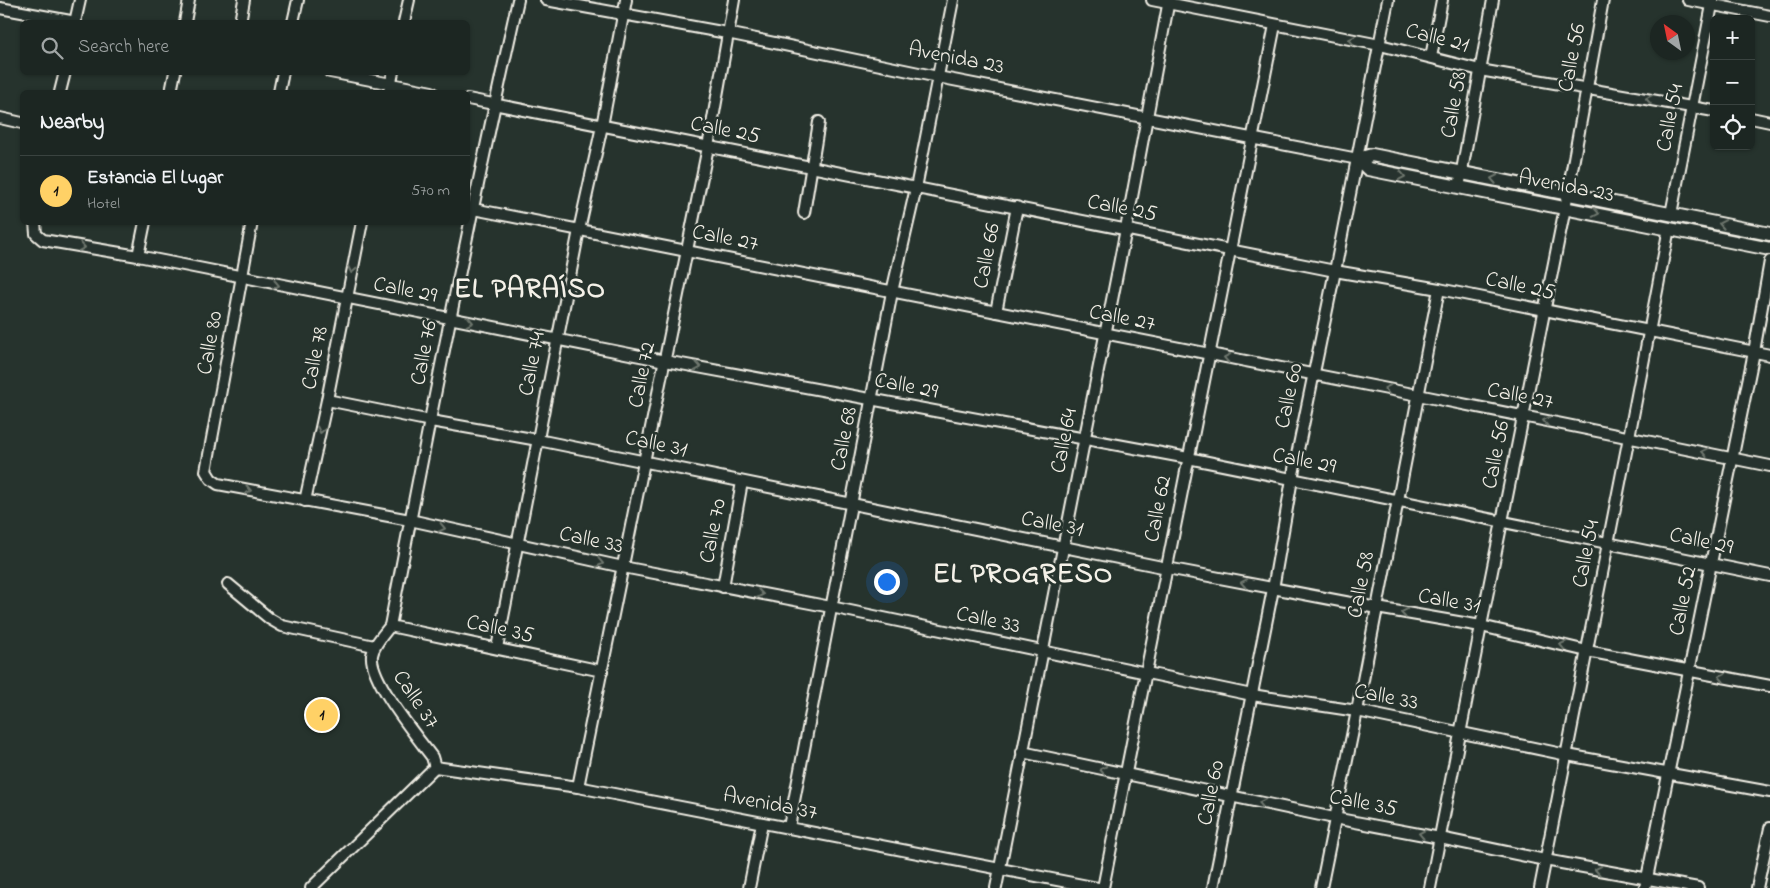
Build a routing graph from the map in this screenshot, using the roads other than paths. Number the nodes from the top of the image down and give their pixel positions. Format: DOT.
graph roads {
  1 [pos="80,0"];
  2 [pos="189,0"];
  3 [pos="244,0"];
  4 [pos="298,0"];
  5 [pos="409,0"];
  6 [pos="518,0"];
  7 [pos="546,0"];
  8 [pos="626,0"];
  9 [pos="734,0"];
  10 [pos="953,0"];
  11 [pos="1152,0"];
  12 [pos="1388,0"];
  13 [pos="1442,0"];
  14 [pos="1493,0"];
  15 [pos="1603,0"];
  16 [pos="1688,0"];
  17 [pos="1169,2"];
  18 [pos="1712,3"];
  19 [pos="0,8"];
  20 [pos="624,14"];
  21 [pos="1770,16"];
  22 [pos="65,20"];
  23 [pos="76,20"];
  24 [pos="184,20"];
  25 [pos="240,20"];
  26 [pos="293,20"];
  27 [pos="404,20"];
  28 [pos="1275,25"];
  29 [pos="727,33"];
  30 [pos="1380,45"];
  31 [pos="1430,57"];
  32 [pos="1480,70"];
  33 [pos="64,75"];
  34 [pos="174,75"];
  35 [pos="282,75"];
  36 [pos="341,75"];
  37 [pos="393,75"];
  38 [pos="938,76"];
  39 [pos="390,88"];
  40 [pos="1586,88"];
  41 [pos="60,90"];
  42 [pos="171,90"];
  43 [pos="279,90"];
  44 [pos="411,90"];
  45 [pos="470,99"];
  46 [pos="494,105"];
  47 [pos="1692,107"];
  48 [pos="1710,110"];
  49 [pos="1147,117"];
  50 [pos="0,118"];
  51 [pos="1755,119"];
  52 [pos="819,122"];
  53 [pos="1770,122"];
  54 [pos="20,123"];
  55 [pos="602,126"];
  56 [pos="1253,138"];
  57 [pos="708,147"];
  58 [pos="1358,159"];
  59 [pos="811,167"];
  60 [pos="1462,173"];
  61 [pos="1459,187"];
  62 [pos="916,188"];
  63 [pos="1568,194"];
  64 [pos="1018,207"];
  65 [pos="470,208"];
  66 [pos="1565,208"];
  67 [pos="804,213"];
  68 [pos="1671,214"];
  69 [pos="35,225"];
  70 [pos="144,225"];
  71 [pos="251,225"];
  72 [pos="361,225"];
  73 [pos="467,225"];
  74 [pos="1669,228"];
  75 [pos="1126,229"];
  76 [pos="579,230"];
  77 [pos="1770,234"];
  78 [pos="1770,248"];
  79 [pos="1230,249"];
  80 [pos="687,251"];
  81 [pos="138,256"];
  82 [pos="1770,261"];
  83 [pos="1336,271"];
  84 [pos="242,278"];
  85 [pos="1439,289"];
  86 [pos="892,292"];
  87 [pos="346,299"];
  88 [pos="1545,311"];
  89 [pos="996,312"];
  90 [pos="451,318"];
  91 [pos="1649,332"];
  92 [pos="1105,334"];
  93 [pos="557,340"];
  94 [pos="1754,352"];
  95 [pos="1209,355"];
  96 [pos="1770,355"];
  97 [pos="665,361"];
  98 [pos="1314,375"];
  99 [pos="1418,395"];
  100 [pos="327,400"];
  101 [pos="872,400"];
  102 [pos="1524,417"];
  103 [pos="431,421"];
  104 [pos="1629,437"];
  105 [pos="538,440"];
  106 [pos="1084,440"];
  107 [pos="1188,458"];
  108 [pos="1732,458"];
  109 [pos="644,462"];
  110 [pos="1770,466"];
  111 [pos="206,470"];
  112 [pos="1292,479"];
  113 [pos="742,482"];
  114 [pos="1398,499"];
  115 [pos="305,501"];
  116 [pos="852,504"];
  117 [pos="410,520"];
  118 [pos="1503,522"];
  119 [pos="1608,542"];
  120 [pos="517,545"];
  121 [pos="1063,546"];
  122 [pos="1711,563"];
  123 [pos="623,567"];
  124 [pos="1167,568"];
  125 [pos="1770,576"];
  126 [pos="228,584"];
  127 [pos="723,587"];
  128 [pos="1273,589"];
  129 [pos="831,607"];
  130 [pos="1377,608"];
  131 [pos="390,626"];
  132 [pos="1481,626"];
  133 [pos="374,646"];
  134 [pos="497,648"];
  135 [pos="1042,651"];
  136 [pos="1587,651"];
  137 [pos="602,671"];
  138 [pos="1689,671"];
  139 [pos="1145,672"];
  140 [pos="1770,686"];
  141 [pos="1252,694"];
  142 [pos="1357,711"];
  143 [pos="1461,733"];
  144 [pos="1022,752"];
  145 [pos="1567,755"];
  146 [pos="435,767"];
  147 [pos="1668,774"];
  148 [pos="1125,775"];
  149 [pos="578,787"];
  150 [pos="1770,792"];
  151 [pos="1231,796"];
  152 [pos="1334,818"];
  153 [pos="762,823"];
  154 [pos="789,827"];
  155 [pos="1770,828"];
  156 [pos="1440,838"];
  157 [pos="1545,860"];
  158 [pos="999,869"];
  159 [pos="1646,883"];
  160 [pos="311,888"];
  161 [pos="749,888"];
  162 [pos="996,888"];
  163 [pos="1098,888"];
  164 [pos="1104,888"];
  165 [pos="1213,888"];
  166 [pos="1321,888"];
  167 [pos="1430,888"];
  168 [pos="1540,888"];
  169 [pos="1698,888"];
  170 [pos="1757,888"];
  1 -- 23 [label="street"];
  2 -- 24 [label="street"];
  3 -- 25 [label="street"];
  4 -- 26 [label="street"];
  5 -- 27 [label="street"];
  6 -- 46 [label="street, Calle 76"];
  7 -- 20 [label="street, Avenida 23"];
  8 -- 20 [label="street, Calle 74"];
  9 -- 29 [label="street, Calle 72"];
  10 -- 38 [label="street, Calle 68"];
  11 -- 17 [label="street, Calle 21"];
  12 -- 30 [label="street, Calle 60"];
  13 -- 31 [label="street"];
  14 -- 32 [label="street, Calle 58"];
  15 -- 40 [label="street, Calle 56"];
  16 -- 18 [label="street"];
  17 -- 28 [label="street, Calle 21"];
  17 -- 49 [label="street, Calle 64"];
  18 -- 21 [label="street"];
  18 -- 47 [label="street, Calle 54"];
  19 -- 22 [label="street"];
  20 -- 29 [label="street, Avenida 23"];
  20 -- 55 [label="street, Calle 74"];
  30 -- 28 [label="street, Calle 21, one-way"];
  28 -- 56 [label="street, Calle 62"];
  29 -- 38 [label="street, Avenida 23"];
  29 -- 57 [label="street, Calle 72"];
  30 -- 31 [label="street, Calle 21"];
  30 -- 58 [label="street, Calle 60"];
  31 -- 32 [label="street, Calle 21"];
  32 -- 40 [label="street, Calle 21"];
  32 -- 60 [label="street, Calle 58"];
  33 -- 41 [label="street"];
  34 -- 42 [label="street"];
  35 -- 43 [label="street"];
  36 -- 39 [label="street"];
  37 -- 39 [label="street"];
  38 -- 49 [label="street, Avenida 23"];
  38 -- 62 [label="street, Calle 68"];
  39 -- 44 [label="street"];
  47 -- 40 [label="street, Calle 21, one-way"];
  40 -- 63 [label="street, Calle 56"];
  45 -- 46 [label="street, Calle 25"];
  46 -- 55 [label="street, Calle 25"];
  46 -- 65 [label="street, Calle 76"];
  47 -- 48 [label="street, Calle 21"];
  47 -- 68 [label="street, Calle 54"];
  49 -- 56 [label="street, Avenida 23"];
  49 -- 75 [label="street, Calle 64"];
  50 -- 54 [label="street"];
  51 -- 53 [label="street"];
  52 -- 59 [label="street"];
  55 -- 57 [label="street, Calle 25"];
  55 -- 76 [label="street, Calle 74"];
  56 -- 58 [label="street, Avenida 23"];
  56 -- 79 [label="street, Calle 62"];
  57 -- 59 [label="street, Calle 25"];
  57 -- 80 [label="street, Calle 72"];
  58 -- 60 [label="main road, Avenida 23"];
  58 -- 61 [label="main road, Avenida 23, one-way"];
  58 -- 83 [label="street, Calle 60"];
  59 -- 62 [label="street, Calle 25"];
  59 -- 67 [label="street"];
  60 -- 61 [label="street, Calle 58"];
  63 -- 60 [label="main road, Avenida 23, one-way"];
  61 -- 66 [label="main road, Avenida 23"];
  62 -- 64 [label="street, Calle 25"];
  62 -- 86 [label="street, Calle 68"];
  63 -- 66 [label="street, Calle 56"];
  63 -- 68 [label="main road, Avenida 23"];
  64 -- 75 [label="street, Calle 25"];
  64 -- 89 [label="street, Calle 66"];
  65 -- 76 [label="street, Calle 27"];
  66 -- 74 [label="main road, Avenida 23, one-way"];
  66 -- 88 [label="street, Calle 56"];
  68 -- 74 [label="main road"];
  77 -- 68 [label="main road, Avenida 23, one-way"];
  69 -- 81 [label="street, Calle 29, one-way"];
  70 -- 81 [label="street"];
  71 -- 84 [label="street, Calle 80"];
  72 -- 87 [label="street, Calle 78, one-way"];
  73 -- 90 [label="street, Calle 76"];
  74 -- 78 [label="main road, Avenida 23"];
  74 -- 91 [label="street, Calle 54"];
  75 -- 79 [label="street, Calle 25"];
  75 -- 92 [label="street, Calle 64"];
  76 -- 80 [label="street, Calle 27"];
  76 -- 93 [label="street, Calle 74"];
  79 -- 83 [label="street, Calle 25"];
  79 -- 95 [label="street, Calle 62"];
  80 -- 86 [label="street, Calle 27"];
  80 -- 97 [label="street, Calle 72"];
  81 -- 84 [label="street, Calle 29"];
  82 -- 94 [label="street, Calle 52"];
  83 -- 85 [label="street, Calle 25"];
  83 -- 98 [label="street, Calle 60"];
  84 -- 87 [label="street, Calle 29, one-way"];
  84 -- 111 [label="street, Calle 80"];
  85 -- 88 [label="street, Calle 25"];
  85 -- 99 [label="street, Calle 58"];
  86 -- 89 [label="street, Calle 27"];
  86 -- 101 [label="street, Calle 68"];
  87 -- 90 [label="street, Calle 29"];
  87 -- 100 [label="street, Calle 78"];
  88 -- 91 [label="street, Calle 25"];
  88 -- 102 [label="street, Calle 56"];
  89 -- 92 [label="street, Calle 27"];
  90 -- 93 [label="street, Calle 29, one-way"];
  90 -- 103 [label="street, Calle 76"];
  91 -- 94 [label="street, Calle 25"];
  91 -- 104 [label="street, Calle 54"];
  92 -- 95 [label="street, Calle 27"];
  92 -- 106 [label="street, Calle 64"];
  93 -- 97 [label="street, Calle 29"];
  93 -- 105 [label="street, Calle 74"];
  94 -- 96 [label="street, Calle 25"];
  94 -- 108 [label="street, Calle 52"];
  98 -- 95 [label="street, Calle 27, one-way"];
  95 -- 107 [label="street, Calle 62"];
  97 -- 101 [label="street, Calle 29, one-way"];
  97 -- 109 [label="street, Calle 72"];
  99 -- 98 [label="street, Calle 27, one-way"];
  98 -- 112 [label="street, Calle 60"];
  99 -- 102 [label="street, Calle 27"];
  99 -- 114 [label="street, Calle 58"];
  100 -- 103 [label="street, Calle 31"];
  100 -- 115 [label="street, Calle 78, one-way"];
  101 -- 106 [label="street, Calle 29"];
  101 -- 116 [label="street, Calle 68"];
  104 -- 102 [label="street, Calle 27, one-way"];
  102 -- 118 [label="street, Calle 56"];
  103 -- 105 [label="street, Calle 31"];
  103 -- 117 [label="street, Calle 76"];
  108 -- 104 [label="street, Calle 27, one-way"];
  104 -- 119 [label="street, Calle 54"];
  105 -- 109 [label="street, Calle 31"];
  105 -- 120 [label="street, Calle 74"];
  106 -- 107 [label="street, Calle 29"];
  106 -- 121 [label="street, Calle 64"];
  107 -- 112 [label="street, Calle 29"];
  107 -- 124 [label="street, Calle 62"];
  108 -- 110 [label="street, Calle 27"];
  108 -- 122 [label="street, Calle 52"];
  109 -- 113 [label="street, Calle 31"];
  109 -- 123 [label="street, Calle 72"];
  111 -- 115 [label="street, Calle 33, one-way"];
  112 -- 114 [label="street, Calle 29"];
  112 -- 128 [label="street, Calle 60"];
  113 -- 116 [label="street, Calle 31"];
  113 -- 127 [label="street, Calle 70"];
  114 -- 118 [label="street, Calle 29"];
  114 -- 130 [label="street, Calle 58"];
  115 -- 117 [label="street, Calle 33"];
  116 -- 121 [label="street, Calle 31"];
  116 -- 129 [label="street, Calle 68"];
  117 -- 120 [label="street, Calle 33, one-way"];
  117 -- 131 [label="street, Calle 76"];
  118 -- 119 [label="street, Calle 29"];
  118 -- 132 [label="street, Calle 56"];
  119 -- 122 [label="street, Calle 29"];
  119 -- 136 [label="street, Calle 54"];
  120 -- 123 [label="street, Calle 33, one-way"];
  120 -- 134 [label="street, Calle 74"];
  121 -- 124 [label="street, Calle 31"];
  121 -- 135 [label="street, Calle 64"];
  122 -- 125 [label="street, Calle 29"];
  122 -- 138 [label="street, Calle 52"];
  123 -- 127 [label="street, Calle 33"];
  123 -- 137 [label="street, Calle 72"];
  128 -- 124 [label="street, Calle 31, one-way"];
  124 -- 139 [label="street, Calle 62"];
  126 -- 133 [label="street"];
  127 -- 129 [label="street, Calle 33, one-way"];
  128 -- 130 [label="street, Calle 31"];
  128 -- 141 [label="street, Calle 60"];
  129 -- 135 [label="street, Calle 33"];
  129 -- 154 [label="street, Calle 68"];
  132 -- 130 [label="street, Calle 31, one-way"];
  130 -- 142 [label="street, Calle 58"];
  131 -- 133 [label="street"];
  131 -- 134 [label="street, Calle 35"];
  136 -- 132 [label="street, Calle 31, one-way"];
  132 -- 143 [label="street, Calle 56"];
  133 -- 146 [label="street, Calle 37"];
  134 -- 137 [label="street, Calle 35"];
  135 -- 139 [label="street, Calle 33"];
  135 -- 144 [label="street, Calle 64"];
  136 -- 138 [label="street, Calle 31"];
  136 -- 145 [label="street, Calle 54"];
  137 -- 149 [label="street, Calle 72"];
  140 -- 138 [label="street, Calle 31, one-way"];
  138 -- 147 [label="street, Calle 52"];
  139 -- 141 [label="street, Calle 33"];
  139 -- 148 [label="street, Calle 62"];
  141 -- 142 [label="street, Calle 33"];
  141 -- 151 [label="street, Calle 60"];
  142 -- 143 [label="street, Calle 33"];
  142 -- 152 [label="street, Calle 58"];
  143 -- 145 [label="street, Calle 33"];
  143 -- 156 [label="street, Calle 56"];
  148 -- 144 [label="street, Calle 35, one-way"];
  144 -- 158 [label="street, Calle 64"];
  145 -- 147 [label="street, Calle 33"];
  145 -- 157 [label="street, Calle 54"];
  146 -- 149 [label="street, Avenida 37"];
  146 -- 160 [label="street"];
  147 -- 150 [label="street, Calle 33"];
  147 -- 159 [label="street, Calle 52"];
  148 -- 151 [label="street, Calle 35"];
  148 -- 164 [label="street, Calle 62"];
  149 -- 153 [label="street, Avenida 37"];
  152 -- 151 [label="street, Calle 35, one-way"];
  151 -- 165 [label="street, Calle 60"];
  156 -- 152 [label="street, Calle 35, one-way"];
  152 -- 166 [label="street, Calle 58"];
  153 -- 154 [label="street, Avenida 37"];
  153 -- 161 [label="street"];
  154 -- 158 [label="street, Avenida 37"];
  155 -- 170 [label="street"];
  156 -- 157 [label="street, Calle 35"];
  156 -- 167 [label="street, Calle 56"];
  159 -- 157 [label="street, Calle 35, one-way"];
  157 -- 168 [label="street, Calle 54"];
  158 -- 162 [label="street, Calle 64"];
  158 -- 163 [label="street, Avenida 37"];
  159 -- 169 [label="street, Calle 35"];
}
